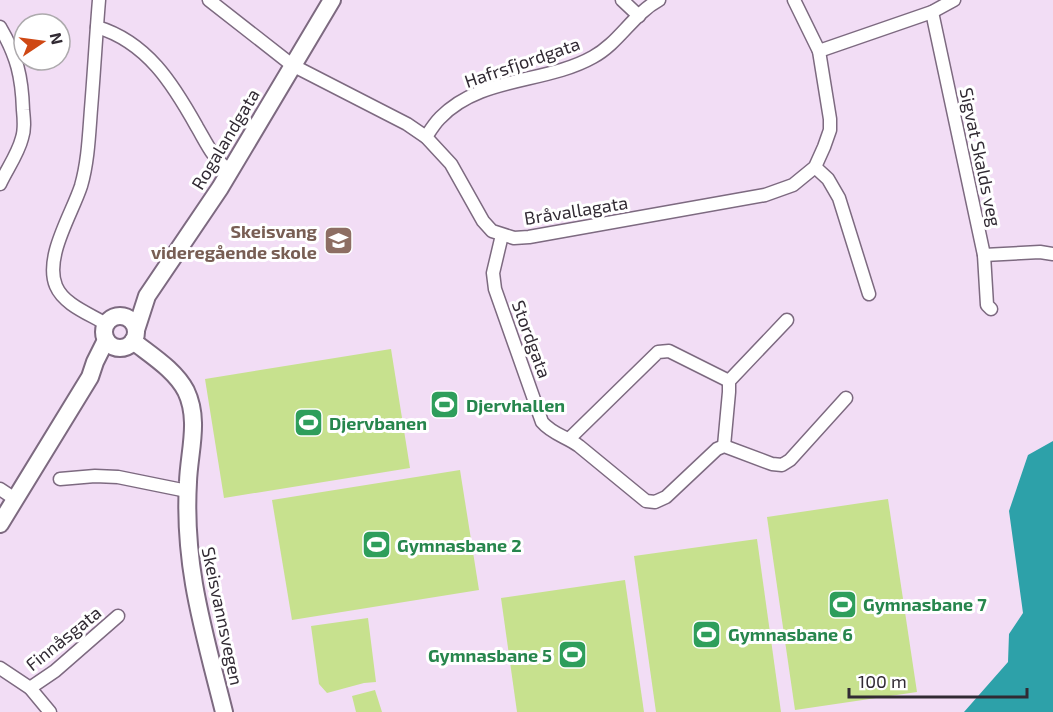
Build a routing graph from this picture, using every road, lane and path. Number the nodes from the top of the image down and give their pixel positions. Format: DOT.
graph roads {
  1 [pos="99,0"];
  2 [pos="209,0"];
  3 [pos="332,0"];
  4 [pos="622,0"];
  5 [pos="659,0"];
  6 [pos="794,0"];
  7 [pos="954,0"];
  8 [pos="932,12"];
  9 [pos="639,16"];
  10 [pos="0,27"];
  11 [pos="97,27"];
  12 [pos="819,51"];
  13 [pos="292,65"];
  14 [pos="426,137"];
  15 [pos="4,167"];
  16 [pos="815,167"];
  17 [pos="230,171"];
  18 [pos="0,184"];
  19 [pos="502,235"];
  20 [pos="1053,254"];
  21 [pos="984,255"];
  22 [pos="869,294"];
  23 [pos="147,296"];
  24 [pos="991,309"];
  25 [pos="787,320"];
  26 [pos="111,332"];
  27 [pos="134,335"];
  28 [pos="729,381"];
  29 [pos="846,398"];
  30 [pos="569,439"];
  31 [pos="724,446"];
  32 [pos="60,479"];
  33 [pos="0,489"];
  34 [pos="187,491"];
  35 [pos="15,499"];
  36 [pos="0,524"];
  37 [pos="118,616"];
  38 [pos="0,668"];
  39 [pos="30,688"];
  40 [pos="50,712"];
  41 [pos="224,712"];
  1 -- 11 [label="street"];
  2 -- 13 [label="street, Bråvallagata"];
  3 -- 13 [label="street, Rogalandgata"];
  4 -- 9 [label="street"];
  5 -- 9 [label="street, Hafrsfjordgata"];
  6 -- 12 [label="street"];
  7 -- 8 [label="street"];
  8 -- 12 [label="street"];
  8 -- 21 [label="street, Sigvat Skalds veg"];
  9 -- 14 [label="street, Hafrsfjordgata"];
  10 -- 15 [label="street"];
  11 -- 17 [label="street"];
  11 -- 26 [label="street"];
  12 -- 16 [label="street"];
  13 -- 14 [label="street, Bråvallagata"];
  13 -- 17 [label="street, Rogalandgata"];
  14 -- 19 [label="street, Bråvallagata"];
  15 -- 18 [label="street"];
  16 -- 19 [label="street, Bråvallagata"];
  16 -- 22 [label="street"];
  17 -- 23 [label="street, Rogalandgata"];
  19 -- 30 [label="street, Stordgata"];
  20 -- 21 [label="street"];
  21 -- 24 [label="street, Sigvat Skalds veg"];
  23 -- 26 [label="street, Rogalandgata"];
  23 -- 27 [label="street, Rogalandgata"];
  25 -- 28 [label="street"];
  26 -- 27 [label="street"];
  26 -- 27 [label="street, Skeisvannsvegen"];
  26 -- 35 [label="street, Rogalandgata"];
  27 -- 34 [label="street, Skeisvannsvegen"];
  28 -- 30 [label="street"];
  28 -- 31 [label="street"];
  29 -- 31 [label="street"];
  30 -- 31 [label="street, Stordgata"];
  32 -- 34 [label="street"];
  33 -- 35 [label="street"];
  34 -- 41 [label="street, Skeisvannsvegen"];
  35 -- 36 [label="street, Rogalandgata"];
  37 -- 39 [label="street, Finnåsgata"];
  38 -- 39 [label="street"];
  39 -- 40 [label="street"];
}
